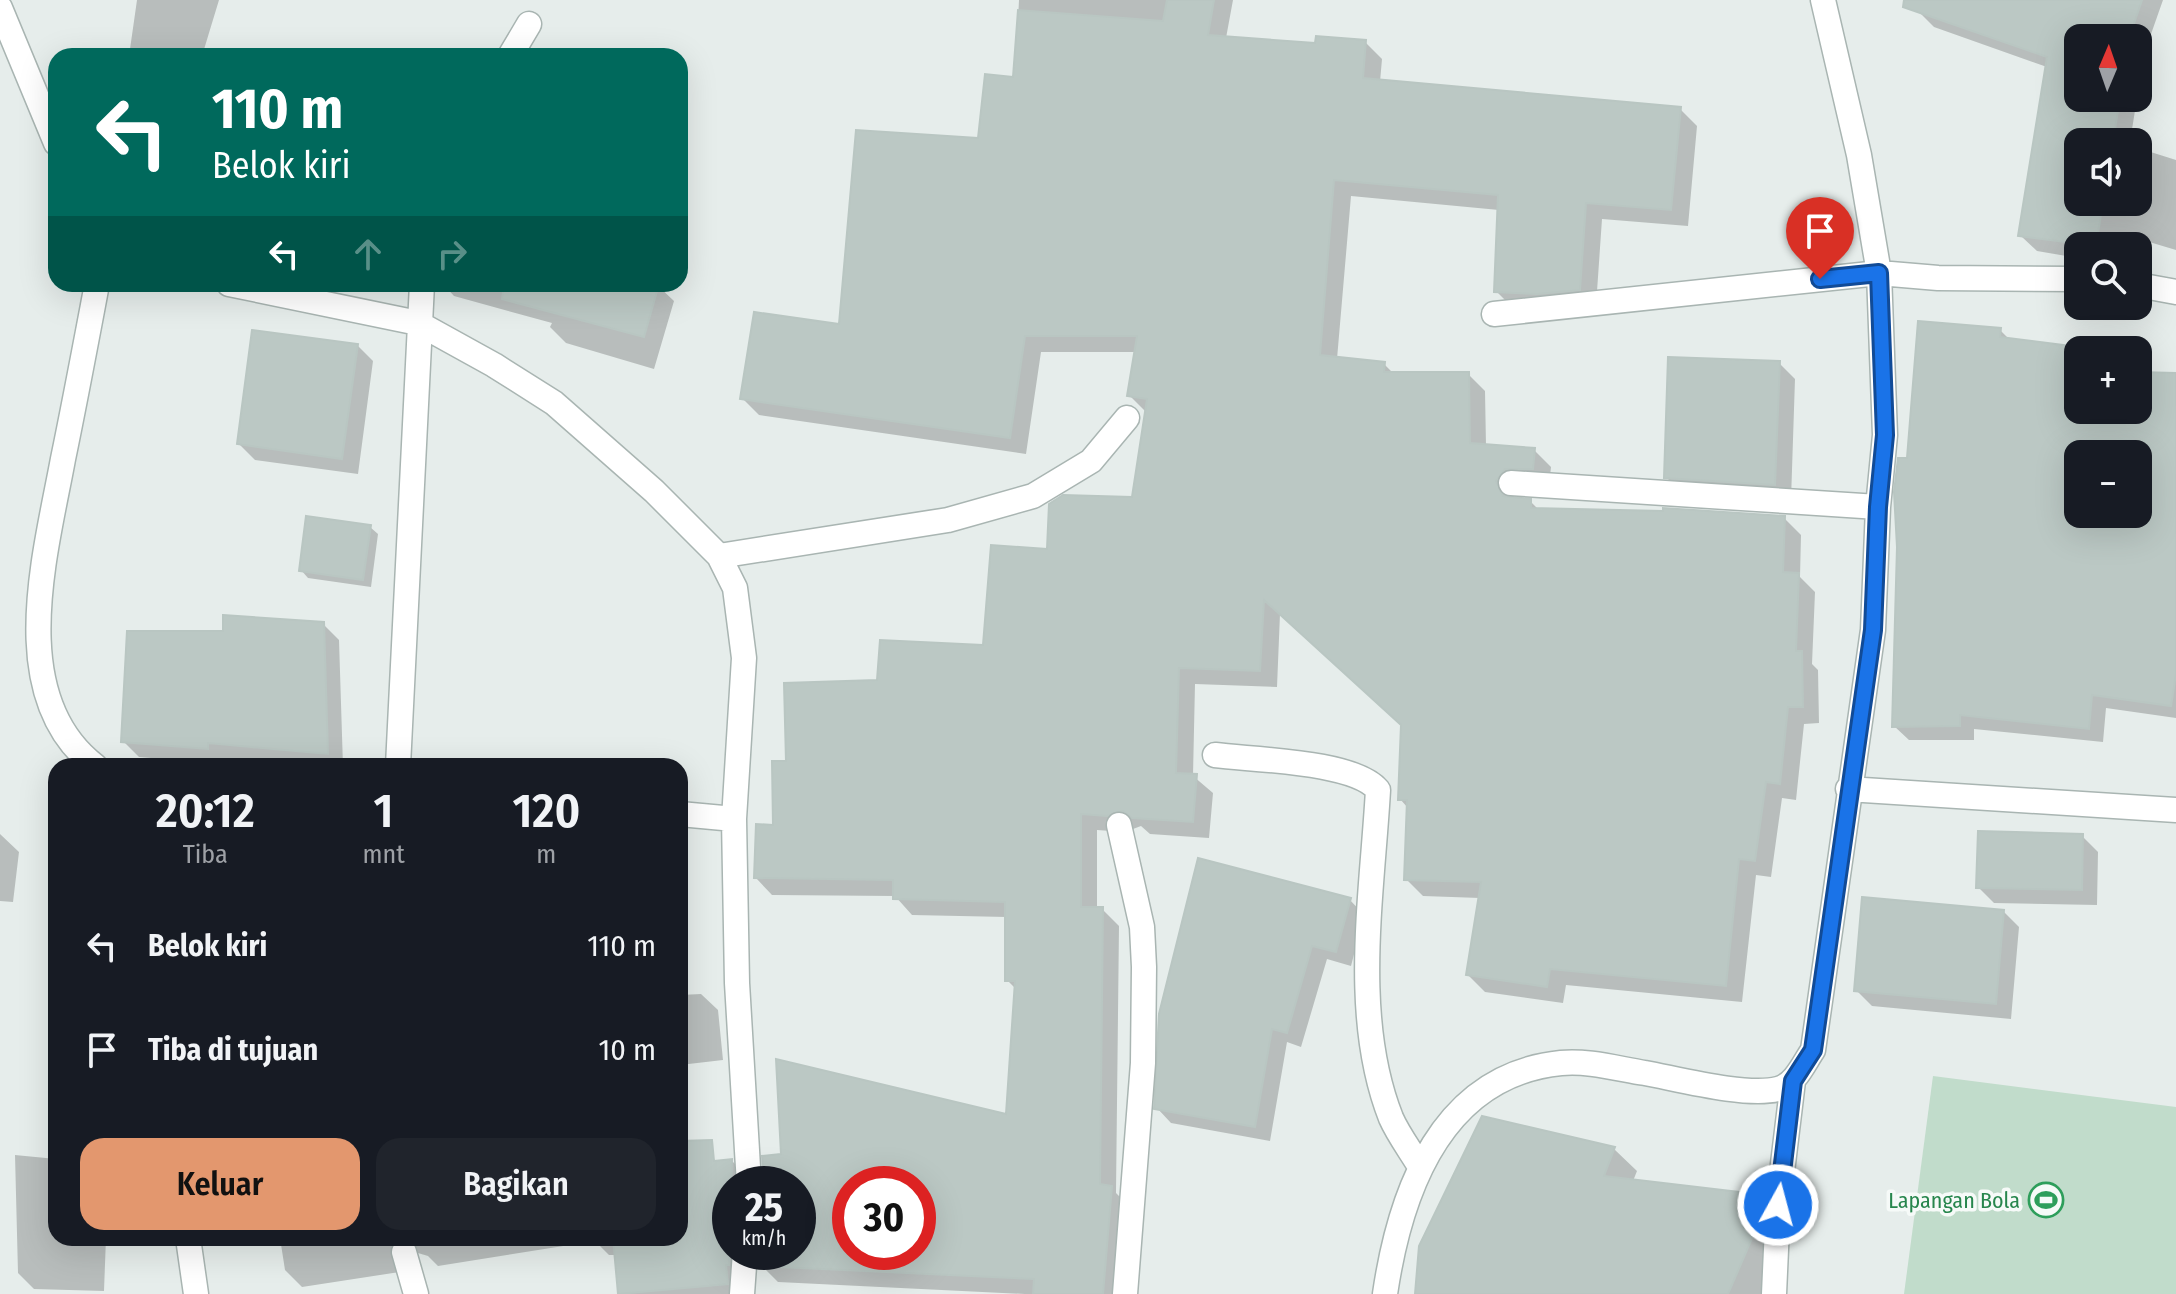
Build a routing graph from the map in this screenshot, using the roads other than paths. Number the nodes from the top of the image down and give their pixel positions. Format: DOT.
graph roads {
  1 [pos="1823,0"];
  2 [pos="0,8"];
  3 [pos="529,24"];
  4 [pos="515,48"];
  5 [pos="48,124"];
  6 [pos="1879,273"];
  7 [pos="2064,279"];
  8 [pos="2152,288"];
  9 [pos="95,292"];
  10 [pos="268,292"];
  11 [pos="421,292"];
  12 [pos="2176,292"];
  13 [pos="1494,314"];
  14 [pos="418,323"];
  15 [pos="1127,418"];
  16 [pos="1511,483"];
  17 [pos="1878,507"];
  18 [pos="719,556"];
  19 [pos="1215,755"];
  20 [pos="88,758"];
  21 [pos="398,758"];
  22 [pos="1848,789"];
  23 [pos="2176,810"];
  24 [pos="688,815"];
  25 [pos="734,819"];
  26 [pos="1119,825"];
  27 [pos="1793,1081"];
  28 [pos="1419,1165"];
  29 [pos="748,1166"];
  30 [pos="189,1246"];
  31 [pos="404,1252"];
  32 [pos="744,1270"];
  33 [pos="196,1294"];
  34 [pos="416,1294"];
  35 [pos="742,1294"];
  36 [pos="1125,1294"];
  37 [pos="1385,1294"];
  38 [pos="1774,1294"];
  1 -- 6 [label="street"];
  2 -- 5 [label="street"];
  3 -- 4 [label="street"];
  6 -- 7 [label="street"];
  6 -- 13 [label="street"];
  6 -- 17 [label="street"];
  8 -- 12 [label="street"];
  9 -- 20 [label="street"];
  10 -- 14 [label="street"];
  11 -- 14 [label="street"];
  14 -- 18 [label="street"];
  14 -- 21 [label="street"];
  15 -- 18 [label="street"];
  16 -- 17 [label="street"];
  17 -- 22 [label="street"];
  18 -- 25 [label="street"];
  19 -- 28 [label="street"];
  22 -- 23 [label="street"];
  22 -- 27 [label="street"];
  24 -- 25 [label="street"];
  25 -- 29 [label="street"];
  26 -- 36 [label="street"];
  27 -- 28 [label="street"];
  27 -- 38 [label="street"];
  28 -- 37 [label="street"];
  30 -- 33 [label="street"];
  31 -- 34 [label="street"];
  32 -- 35 [label="street"];
}
